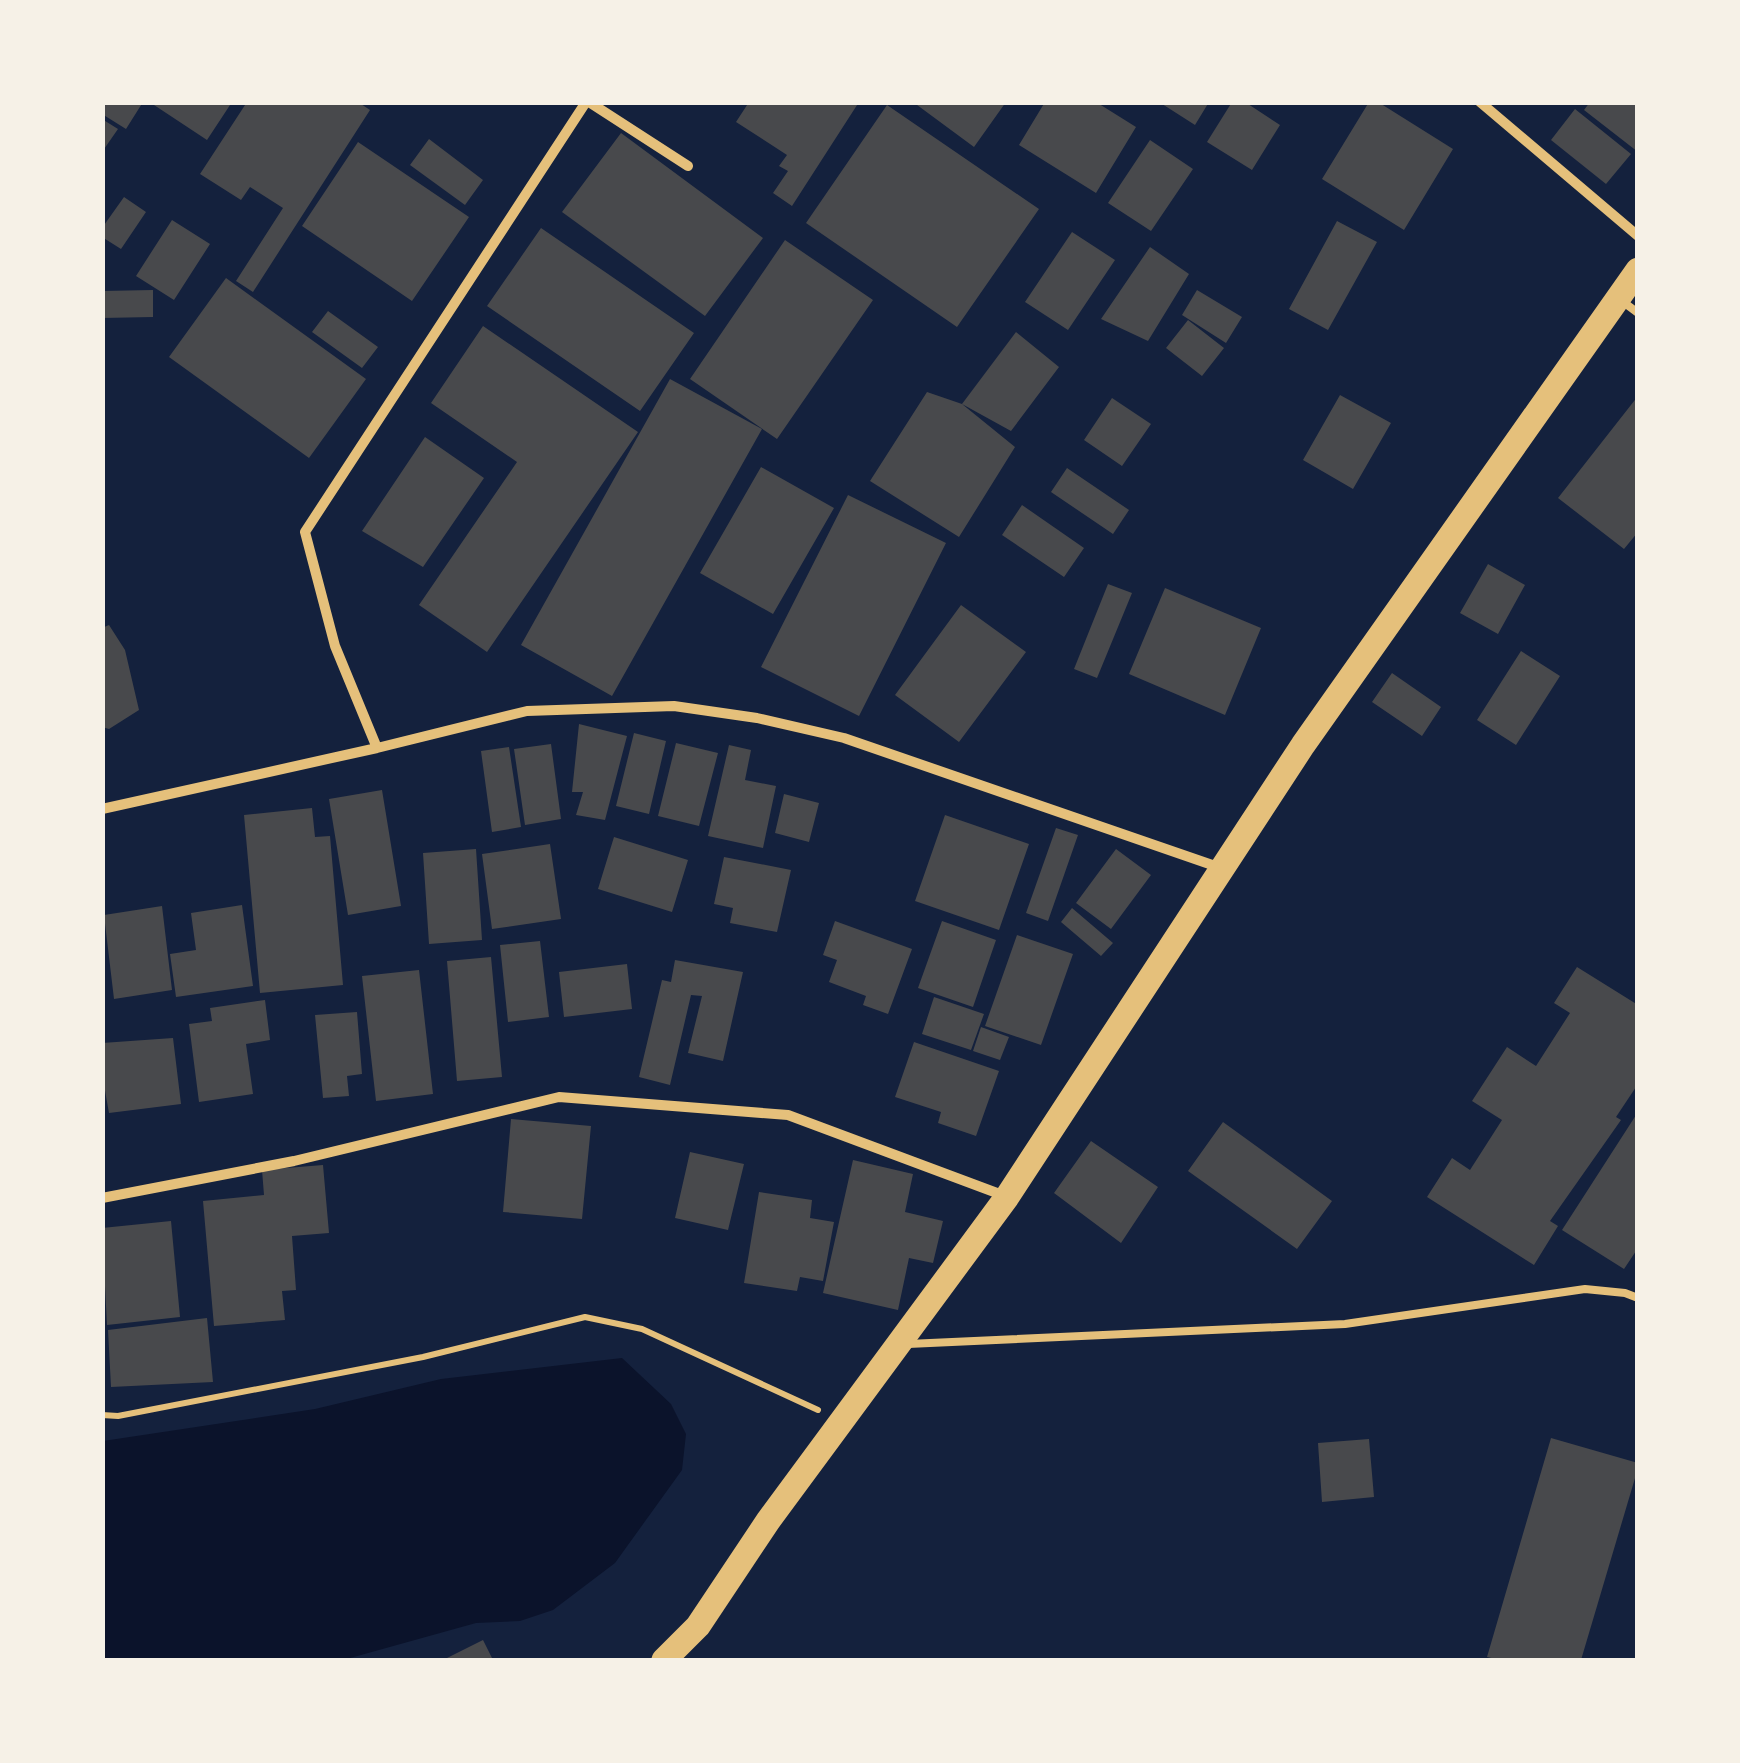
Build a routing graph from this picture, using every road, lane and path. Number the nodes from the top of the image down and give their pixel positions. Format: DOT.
graph roads {
  1 [pos="587,102"];
  2 [pos="1480,102"];
  3 [pos="688,166"];
  4 [pos="1638,236"];
  5 [pos="1638,270"];
  6 [pos="1628,306"];
  7 [pos="378,748"];
  8 [pos="102,809"];
  9 [pos="1223,868"];
  10 [pos="1007,1197"];
  11 [pos="102,1198"];
  12 [pos="1638,1298"];
  13 [pos="898,1345"];
  14 [pos="102,1415"];
  15 [pos="842,1422"];
  16 [pos="664,1660"];
  1 -- 3 [label="street"];
  1 -- 7 [label="street"];
  2 -- 4 [label="street"];
  5 -- 6 [label="main road"];
  6 -- 9 [label="main road"];
  7 -- 8 [label="street"];
  7 -- 9 [label="street"];
  9 -- 10 [label="main road"];
  10 -- 11 [label="street"];
  10 -- 13 [label="main road"];
  12 -- 13 [label="lane"];
  13 -- 15 [label="main road"];
  14 -- 15 [label="path"];
  15 -- 16 [label="main road"];
}
